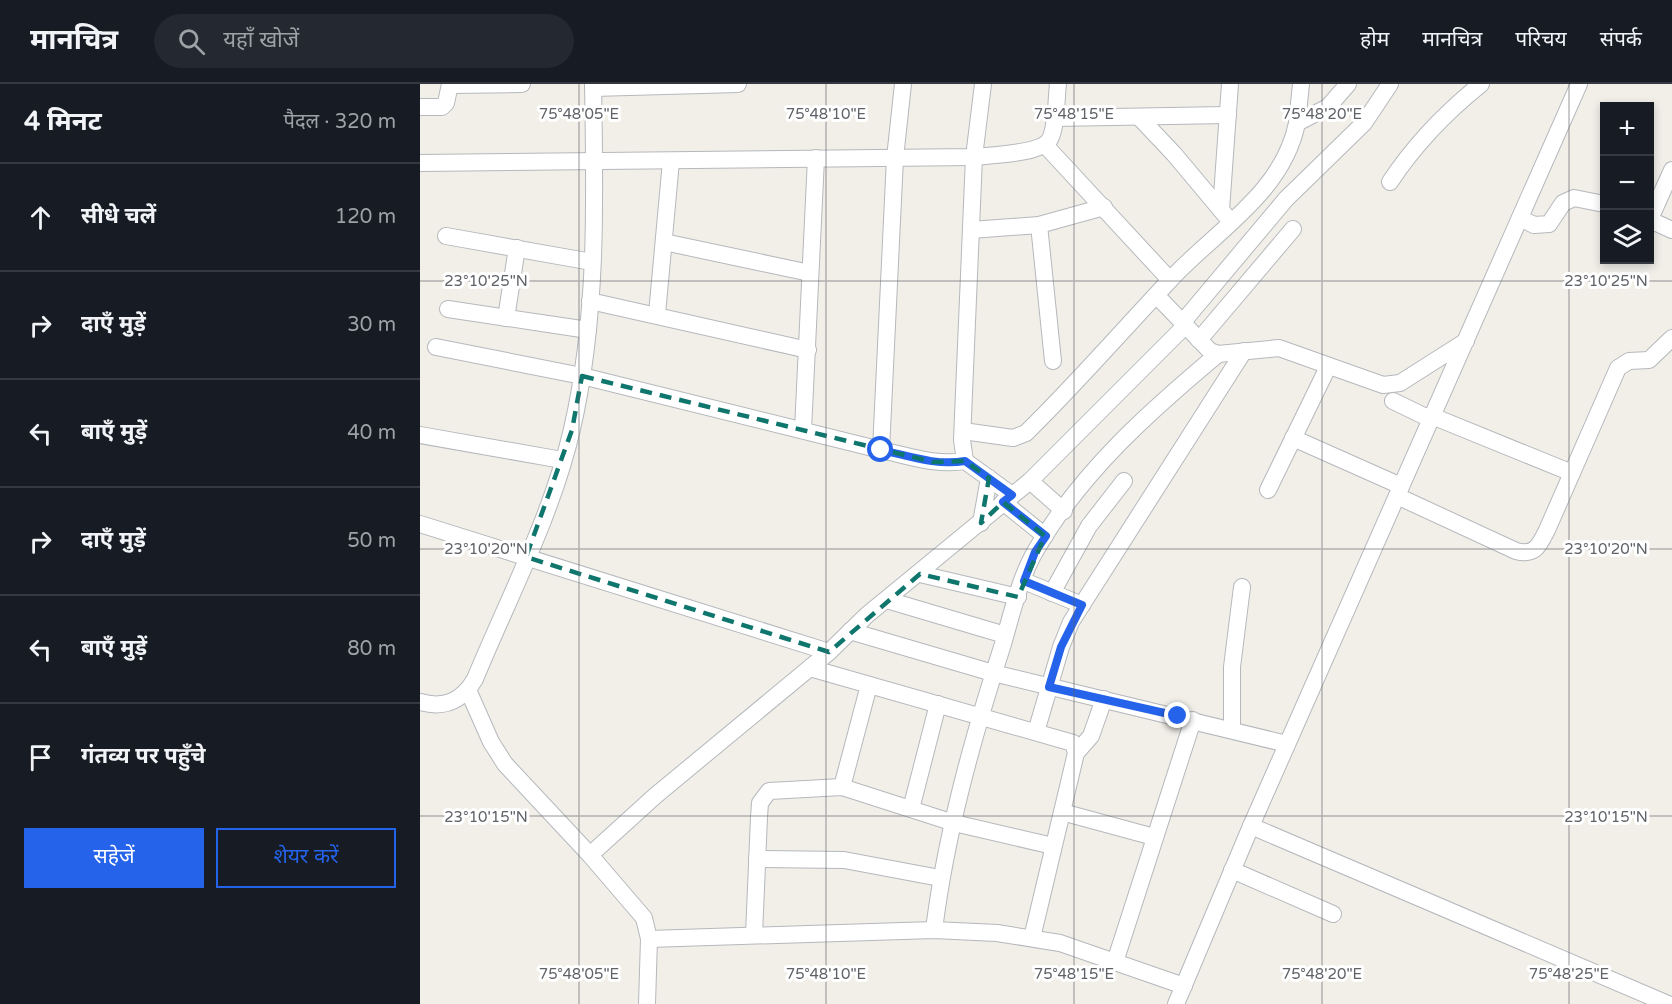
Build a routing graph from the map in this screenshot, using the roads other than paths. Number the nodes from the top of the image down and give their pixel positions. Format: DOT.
graph roads {
  1 [pos="450,84"];
  2 [pos="522,84"];
  3 [pos="738,84"];
  4 [pos="903,84"];
  5 [pos="983,84"];
  6 [pos="1058,84"];
  7 [pos="1230,84"];
  8 [pos="1301,84"];
  9 [pos="1348,84"];
  10 [pos="1390,84"];
  11 [pos="1481,84"];
  12 [pos="1579,84"];
  13 [pos="593,86"];
  14 [pos="420,107"];
  15 [pos="1228,115"];
  16 [pos="1139,117"];
  17 [pos="1053,118"];
  18 [pos="1297,123"];
  19 [pos="1046,145"];
  20 [pos="975,157"];
  21 [pos="816,158"];
  22 [pos="895,158"];
  23 [pos="671,160"];
  24 [pos="420,162"];
  25 [pos="595,163"];
  26 [pos="1672,170"];
  27 [pos="1390,182"];
  28 [pos="1600,203"];
  29 [pos="1104,207"];
  30 [pos="1654,211"];
  31 [pos="1226,216"];
  32 [pos="1520,218"];
  33 [pos="1654,222"];
  34 [pos="1039,225"];
  35 [pos="1293,229"];
  36 [pos="971,230"];
  37 [pos="1672,230"];
  38 [pos="446,236"];
  39 [pos="664,242"];
  40 [pos="517,249"];
  41 [pos="592,262"];
  42 [pos="810,273"];
  43 [pos="1170,280"];
  44 [pos="1157,296"];
  45 [pos="590,301"];
  46 [pos="448,309"];
  47 [pos="657,314"];
  48 [pos="506,318"];
  49 [pos="1184,325"];
  50 [pos="588,330"];
  51 [pos="1672,338"];
  52 [pos="1199,340"];
  53 [pos="1466,341"];
  54 [pos="436,347"];
  55 [pos="808,350"];
  56 [pos="1244,351"];
  57 [pos="1218,354"];
  58 [pos="1053,360"];
  59 [pos="1328,366"];
  60 [pos="582,376"];
  61 [pos="1218,393"];
  62 [pos="1393,401"];
  63 [pos="1432,416"];
  64 [pos="803,430"];
  65 [pos="963,431"];
  66 [pos="420,435"];
  67 [pos="1293,438"];
  68 [pos="881,450"];
  69 [pos="562,460"];
  70 [pos="965,461"];
  71 [pos="1572,473"];
  72 [pos="989,478"];
  73 [pos="1124,481"];
  74 [pos="1030,482"];
  75 [pos="1268,490"];
  76 [pos="1399,491"];
  77 [pos="1007,499"];
  78 [pos="1064,511"];
  79 [pos="981,523"];
  80 [pos="420,524"];
  81 [pos="1046,536"];
  82 [pos="526,557"];
  83 [pos="920,574"];
  84 [pos="1242,587"];
  85 [pos="1021,589"];
  86 [pos="1052,593"];
  87 [pos="888,600"];
  88 [pos="1082,605"];
  89 [pos="850,631"];
  90 [pos="1005,635"];
  91 [pos="829,652"];
  92 [pos="810,668"];
  93 [pos="993,673"];
  94 [pos="869,685"];
  95 [pos="1049,687"];
  96 [pos="468,690"];
  97 [pos="1104,699"];
  98 [pos="420,702"];
  99 [pos="938,704"];
  100 [pos="981,716"];
  101 [pos="1193,720"];
  102 [pos="1233,730"];
  103 [pos="1036,732"];
  104 [pos="1287,744"];
  105 [pos="1076,753"];
  106 [pos="842,787"];
  107 [pos="911,809"];
  108 [pos="1062,812"];
  109 [pos="954,823"];
  110 [pos="1251,826"];
  111 [pos="1154,837"];
  112 [pos="1053,846"];
  113 [pos="590,855"];
  114 [pos="757,859"];
  115 [pos="1233,870"];
  116 [pos="940,878"];
  117 [pos="1333,914"];
  118 [pos="934,930"];
  119 [pos="754,935"];
  120 [pos="1032,938"];
  121 [pos="649,939"];
  122 [pos="1115,962"];
  123 [pos="1184,986"];
  124 [pos="647,1004"];
  125 [pos="1176,1004"];
  126 [pos="1668,1004"];
  1 -- 2 [label="street"];
  1 -- 14 [label="street"];
  3 -- 13 [label="street"];
  4 -- 22 [label="street"];
  5 -- 20 [label="street"];
  6 -- 17 [label="street"];
  7 -- 15 [label="street"];
  8 -- 18 [label="street"];
  9 -- 18 [label="street"];
  10 -- 49 [label="street"];
  11 -- 27 [label="street"];
  12 -- 32 [label="street"];
  13 -- 25 [label="street"];
  15 -- 16 [label="street"];
  15 -- 31 [label="street"];
  16 -- 17 [label="street"];
  16 -- 31 [label="street"];
  17 -- 19 [label="street"];
  18 -- 31 [label="street"];
  19 -- 20 [label="street"];
  19 -- 29 [label="street"];
  20 -- 22 [label="street"];
  20 -- 36 [label="street"];
  21 -- 22 [label="street"];
  21 -- 23 [label="street"];
  21 -- 42 [label="street"];
  22 -- 68 [label="street"];
  23 -- 25 [label="street"];
  23 -- 39 [label="street"];
  24 -- 25 [label="street"];
  25 -- 41 [label="street"];
  26 -- 30 [label="street"];
  28 -- 32 [label="street"];
  29 -- 34 [label="street"];
  29 -- 43 [label="street"];
  31 -- 43 [label="street"];
  32 -- 53 [label="street"];
  33 -- 37 [label="street"];
  34 -- 36 [label="street"];
  34 -- 58 [label="street"];
  35 -- 52 [label="street"];
  36 -- 65 [label="street"];
  38 -- 40 [label="street"];
  39 -- 42 [label="street"];
  39 -- 47 [label="street"];
  40 -- 41 [label="street"];
  40 -- 48 [label="street"];
  41 -- 45 [label="street"];
  42 -- 55 [label="street"];
  43 -- 44 [label="street"];
  44 -- 49 [label="street"];
  44 -- 65 [label="street"];
  45 -- 47 [label="street"];
  45 -- 50 [label="street"];
  46 -- 48 [label="street"];
  47 -- 55 [label="street"];
  48 -- 50 [label="street"];
  49 -- 52 [label="street"];
  49 -- 74 [label="street"];
  50 -- 60 [label="street"];
  51 -- 71 [label="street"];
  52 -- 57 [label="street"];
  53 -- 59 [label="street"];
  53 -- 63 [label="street"];
  54 -- 60 [label="street"];
  55 -- 64 [label="street"];
  56 -- 57 [label="street"];
  56 -- 59 [label="street"];
  56 -- 61 [label="street"];
  57 -- 61 [label="street"];
  57 -- 78 [label="street"];
  59 -- 67 [label="street"];
  60 -- 64 [label="street"];
  60 -- 69 [label="street"];
  61 -- 88 [label="street"];
  62 -- 63 [label="street"];
  63 -- 71 [label="street"];
  63 -- 76 [label="street"];
  64 -- 68 [label="street"];
  65 -- 70 [label="street"];
  66 -- 69 [label="street"];
  67 -- 75 [label="street"];
  67 -- 76 [label="street"];
  68 -- 70 [label="street"];
  69 -- 82 [label="street"];
  70 -- 72 [label="street"];
  71 -- 76 [label="street"];
  72 -- 77 [label="street"];
  72 -- 79 [label="street"];
  73 -- 86 [label="street"];
  74 -- 77 [label="street"];
  74 -- 78 [label="street"];
  76 -- 104 [label="street"];
  77 -- 79 [label="street"];
  77 -- 81 [label="street"];
  78 -- 81 [label="street"];
  79 -- 83 [label="street"];
  80 -- 82 [label="street"];
  81 -- 85 [label="street"];
  82 -- 91 [label="street"];
  82 -- 96 [label="street"];
  83 -- 85 [label="street"];
  83 -- 87 [label="street"];
  84 -- 102 [label="street"];
  85 -- 86 [label="street"];
  85 -- 90 [label="street"];
  86 -- 88 [label="street"];
  87 -- 89 [label="street"];
  87 -- 90 [label="street"];
  88 -- 95 [label="street"];
  89 -- 91 [label="street"];
  89 -- 93 [label="street"];
  90 -- 93 [label="street"];
  91 -- 92 [label="street"];
  92 -- 94 [label="street"];
  92 -- 113 [label="street"];
  93 -- 95 [label="street"];
  93 -- 100 [label="street"];
  94 -- 99 [label="street"];
  94 -- 106 [label="street"];
  95 -- 97 [label="street"];
  95 -- 103 [label="street"];
  96 -- 98 [label="street"];
  96 -- 113 [label="street"];
  97 -- 101 [label="street"];
  97 -- 105 [label="street"];
  99 -- 100 [label="street"];
  99 -- 107 [label="street"];
  100 -- 103 [label="street"];
  100 -- 109 [label="street"];
  101 -- 102 [label="street"];
  101 -- 111 [label="street"];
  102 -- 104 [label="street"];
  103 -- 105 [label="street"];
  104 -- 110 [label="street"];
  105 -- 108 [label="street"];
  106 -- 107 [label="street"];
  106 -- 114 [label="street"];
  107 -- 109 [label="street"];
  108 -- 111 [label="street"];
  108 -- 112 [label="street"];
  109 -- 112 [label="street"];
  109 -- 116 [label="street"];
  110 -- 115 [label="street"];
  110 -- 126 [label="street"];
  111 -- 122 [label="street"];
  112 -- 120 [label="street"];
  113 -- 121 [label="street"];
  114 -- 116 [label="street"];
  114 -- 119 [label="street"];
  115 -- 117 [label="street"];
  115 -- 123 [label="street"];
  116 -- 118 [label="street"];
  118 -- 119 [label="street"];
  118 -- 120 [label="street"];
  119 -- 121 [label="street"];
  120 -- 122 [label="street"];
  121 -- 124 [label="street"];
  122 -- 123 [label="street"];
  123 -- 125 [label="street"];
}
